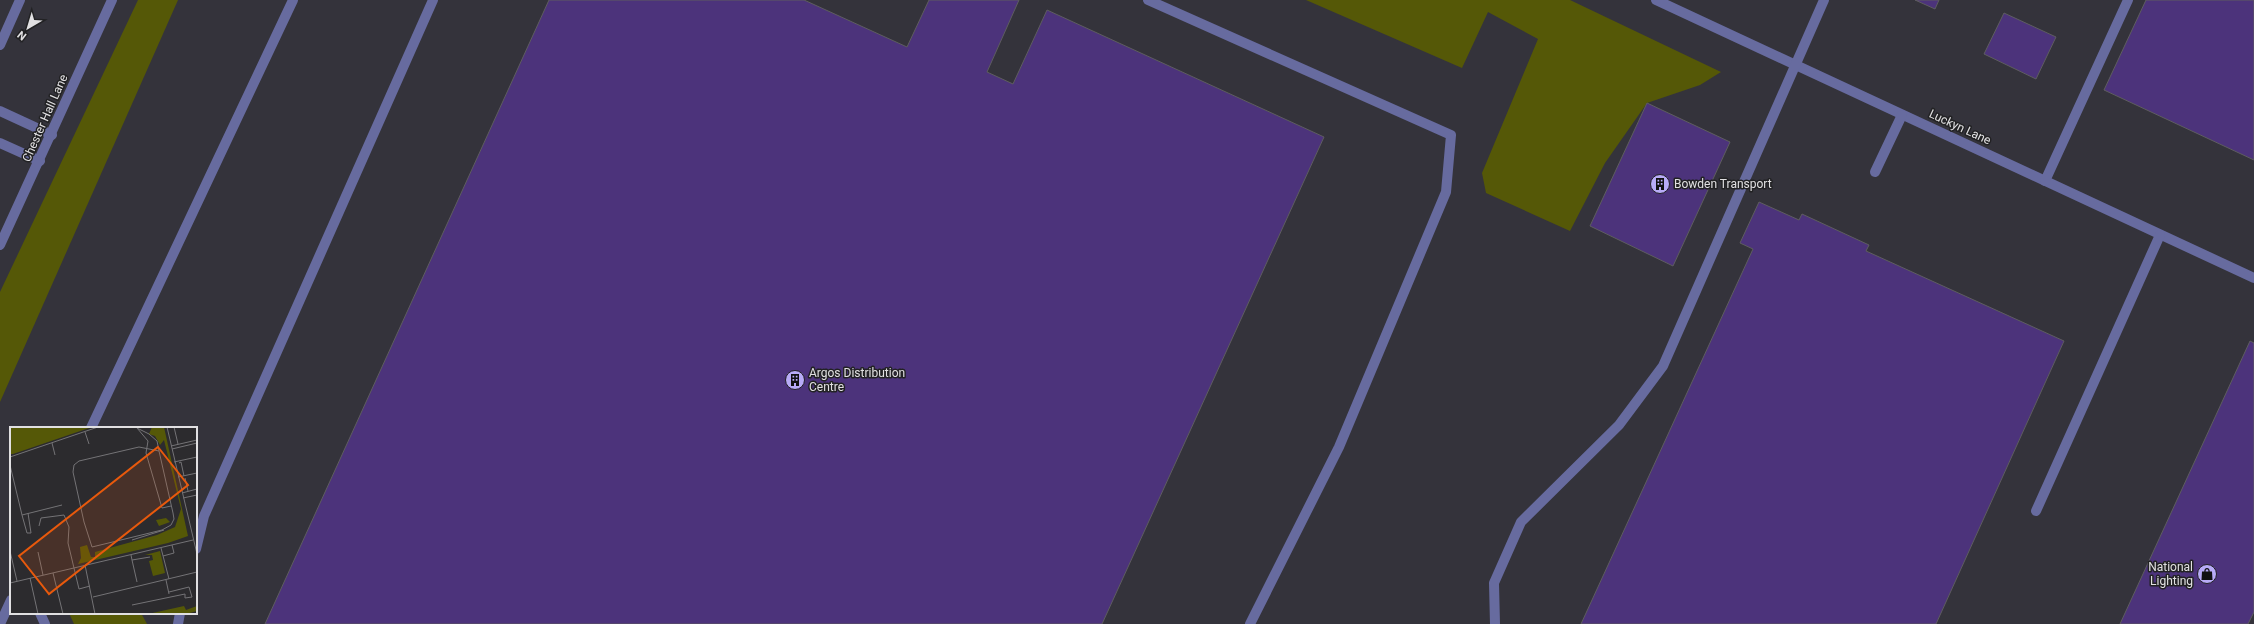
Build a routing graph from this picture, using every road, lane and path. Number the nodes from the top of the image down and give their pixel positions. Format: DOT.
graph roads {
  1 [pos="20,0"];
  2 [pos="112,0"];
  3 [pos="293,0"];
  4 [pos="433,0"];
  5 [pos="1148,0"];
  6 [pos="1153,0"];
  7 [pos="1824,0"];
  8 [pos="2128,0"];
  9 [pos="1660,1"];
  10 [pos="1162,6"];
  11 [pos="0,45"];
  12 [pos="1794,64"];
  13 [pos="0,111"];
  14 [pos="1902,115"];
  15 [pos="52,135"];
  16 [pos="0,143"];
  17 [pos="40,161"];
  18 [pos="1875,172"];
  19 [pos="2045,181"];
  20 [pos="2160,235"];
  21 [pos="0,245"];
  22 [pos="2254,278"];
  23 [pos="92,427"];
  24 [pos="2036,511"];
  25 [pos="197,545"];
  26 [pos="10,602"];
  27 [pos="40,614"];
  28 [pos="180,614"];
  29 [pos="0,624"];
  30 [pos="45,624"];
  31 [pos="178,624"];
  32 [pos="1250,624"];
  33 [pos="1495,624"];
  1 -- 11 [label="street"];
  2 -- 15 [label="street, Chester Hall Lane"];
  3 -- 23 [label="street"];
  4 -- 25 [label="street"];
  5 -- 10 [label="street"];
  6 -- 10 [label="street"];
  7 -- 12 [label="street"];
  8 -- 19 [label="street"];
  9 -- 12 [label="street, Luckyn Lane"];
  10 -- 32 [label="street"];
  12 -- 14 [label="street, Luckyn Lane"];
  12 -- 33 [label="street"];
  13 -- 15 [label="street"];
  14 -- 18 [label="street"];
  14 -- 19 [label="street, Luckyn Lane"];
  15 -- 17 [label="street, Chester Hall Lane"];
  16 -- 17 [label="street"];
  17 -- 21 [label="street, Chester Hall Lane"];
  19 -- 20 [label="street, Luckyn Lane"];
  20 -- 22 [label="street, Luckyn Lane"];
  20 -- 24 [label="street"];
  26 -- 29 [label="street"];
  27 -- 30 [label="street"];
  28 -- 31 [label="street"];
}
